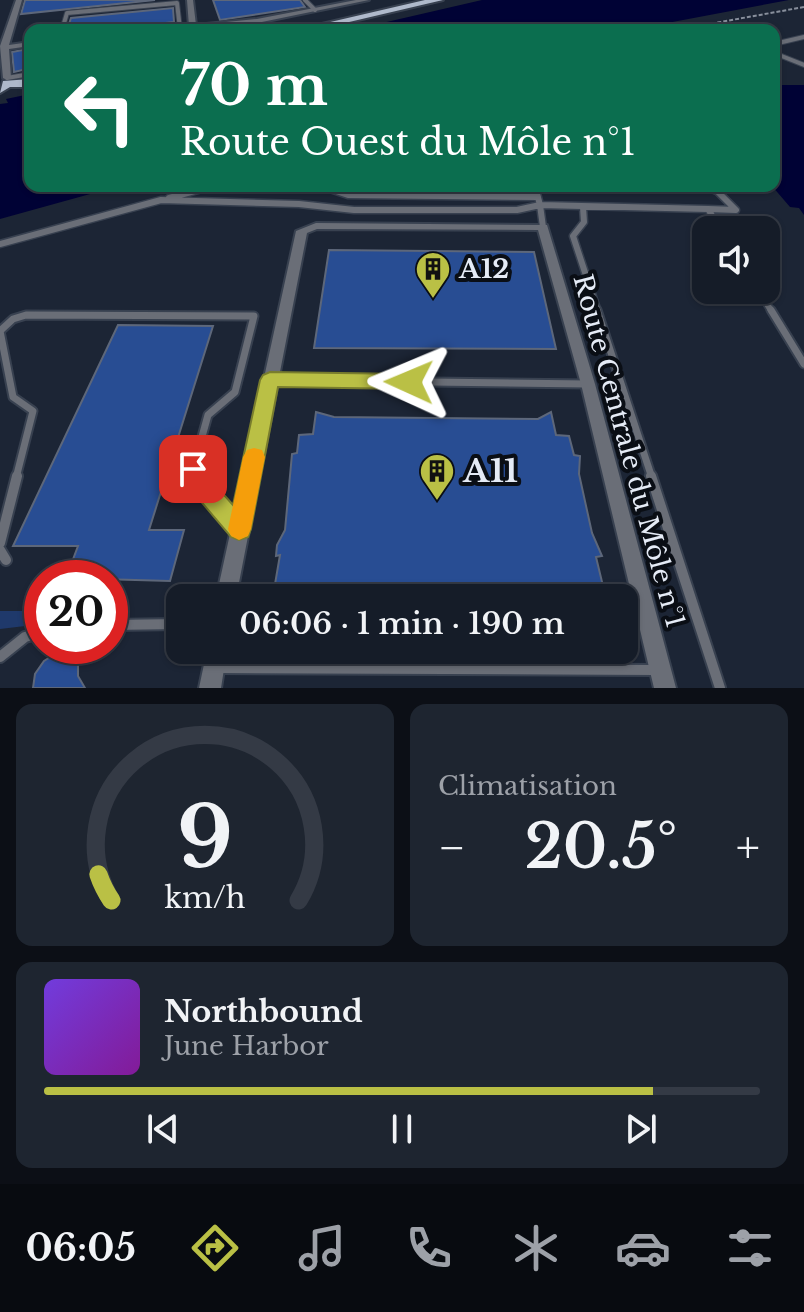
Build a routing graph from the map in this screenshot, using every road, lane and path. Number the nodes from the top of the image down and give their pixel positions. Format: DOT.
graph roads {
  1 [pos="19,0"];
  2 [pos="190,0"];
  3 [pos="305,0"];
  4 [pos="366,0"];
  5 [pos="438,0"];
  6 [pos="454,0"];
  7 [pos="332,3"];
  8 [pos="804,7"];
  9 [pos="315,10"];
  10 [pos="64,24"];
  11 [pos="180,24"];
  12 [pos="193,24"];
  13 [pos="230,24"];
  14 [pos="337,24"];
  15 [pos="338,24"];
  16 [pos="709,24"];
  17 [pos="804,37"];
  18 [pos="780,43"];
  19 [pos="24,45"];
  20 [pos="3,48"];
  21 [pos="780,55"];
  22 [pos="804,65"];
  23 [pos="24,77"];
  24 [pos="24,86"];
  25 [pos="3,88"];
  26 [pos="191,192"];
  27 [pos="339,192"];
  28 [pos="537,192"];
  29 [pos="718,192"];
  30 [pos="538,197"];
  31 [pos="161,200"];
  32 [pos="540,205"];
  33 [pos="583,207"];
  34 [pos="708,209"];
  35 [pos="712,216"];
  36 [pos="543,227"];
  37 [pos="0,244"];
  38 [pos="767,304"];
  39 [pos="804,364"];
  40 [pos="270,380"];
  41 [pos="588,384"];
  42 [pos="239,529"];
  43 [pos="0,543"];
  44 [pos="0,550"];
  45 [pos="6,560"];
  46 [pos="229,584"];
  47 [pos="166,624"];
  48 [pos="128,625"];
  49 [pos="24,638"];
  50 [pos="0,657"];
  51 [pos="214,669"];
  52 [pos="660,670"];
  53 [pos="665,688"];
  54 [pos="720,688"];
  1 -- 20 [label="street"];
  2 -- 12 [label="street"];
  3 -- 9 [label="lane"];
  4 -- 7 [label="street"];
  5 -- 14 [label="main road"];
  6 -- 15 [label="main road"];
  7 -- 9 [label="street"];
  8 -- 16 [label="path"];
  9 -- 13 [label="street"];
  10 -- 11 [label="lane"];
  17 -- 18 [label="lane"];
  19 -- 20 [label="street"];
  20 -- 25 [label="street"];
  21 -- 22 [label="lane"];
  23 -- 25 [label="lane"];
  24 -- 25 [label="main road"];
  26 -- 31 [label="lane"];
  27 -- 30 [label="lane"];
  28 -- 30 [label="lane"];
  29 -- 34 [label="lane"];
  30 -- 32 [label="lane"];
  31 -- 32 [label="lane"];
  31 -- 37 [label="lane"];
  32 -- 33 [label="lane"];
  32 -- 36 [label="lane"];
  33 -- 34 [label="lane"];
  33 -- 54 [label="lane"];
  34 -- 35 [label="lane"];
  36 -- 40 [label="street"];
  36 -- 41 [label="street, Route Centrale du Môle n°1"];
  38 -- 39 [label="lane"];
  40 -- 41 [label="lane"];
  40 -- 42 [label="street"];
  41 -- 52 [label="street, Route Centrale du Môle n°1"];
  42 -- 43 [label="lane"];
  42 -- 46 [label="street"];
  44 -- 45 [label="lane"];
  47 -- 48 [label="lane"];
  49 -- 50 [label="lane"];
  51 -- 52 [label="lane"];
  52 -- 53 [label="street, Route Centrale du Môle n°1"];
}
